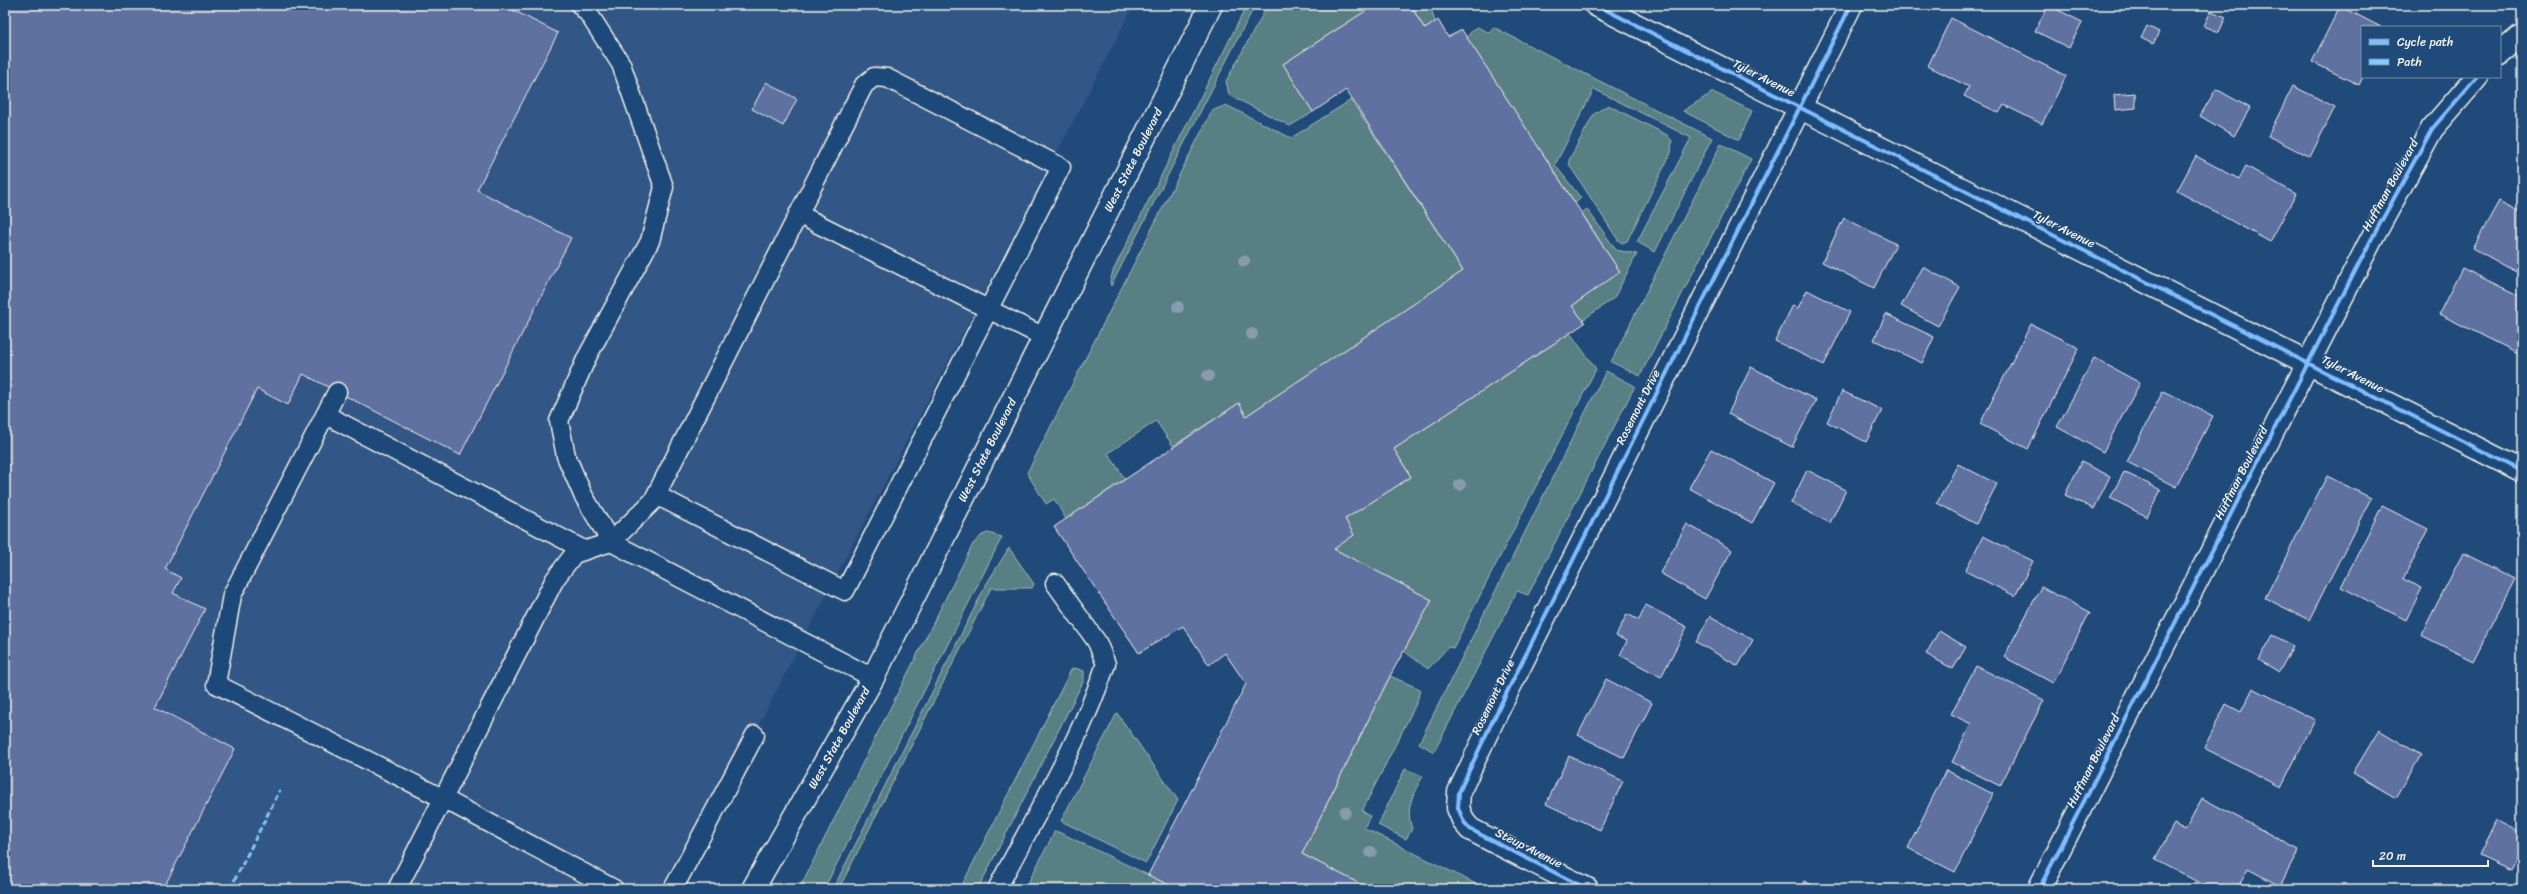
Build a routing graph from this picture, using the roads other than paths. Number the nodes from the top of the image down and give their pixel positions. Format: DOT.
graph roads {
  1 [pos="580,5"];
  2 [pos="1211,5"];
  3 [pos="1596,5"];
  4 [pos="1851,5"];
  5 [pos="2522,35"];
  6 [pos="2501,53"];
  7 [pos="2476,78"];
  8 [pos="1800,107"];
  9 [pos="798,214"];
  10 [pos="989,310"];
  11 [pos="1044,337"];
  12 [pos="2308,363"];
  13 [pos="337,392"];
  14 [pos="326,415"];
  15 [pos="2522,471"];
  16 [pos="656,495"];
  17 [pos="611,542"];
  18 [pos="584,550"];
  19 [pos="1055,583"];
  20 [pos="873,678"];
  21 [pos="755,735"];
  22 [pos="444,799"];
  23 [pos="1464,822"];
  24 [pos="398,889"];
  25 [pos="614,889"];
  26 [pos="673,889"];
  27 [pos="753,889"];
  28 [pos="997,889"];
  29 [pos="1587,889"];
  30 [pos="2039,889"];
  1 -- 17 [label="lane"];
  2 -- 11 [label="street, West State Boulevard"];
  3 -- 8 [label="street, Tyler Avenue"];
  4 -- 8 [label="street, Rosemont Drive"];
  5 -- 6 [label="street"];
  7 -- 12 [label="street, Huffman Boulevard"];
  8 -- 12 [label="street, Tyler Avenue"];
  8 -- 23 [label="street, Rosemont Drive"];
  9 -- 10 [label="lane"];
  9 -- 10 [label="lane"];
  9 -- 16 [label="lane"];
  10 -- 11 [label="lane"];
  10 -- 16 [label="lane"];
  11 -- 20 [label="street, West State Boulevard"];
  12 -- 15 [label="street, Tyler Avenue"];
  12 -- 30 [label="street, Huffman Boulevard"];
  13 -- 14 [label="lane"];
  14 -- 18 [label="lane"];
  14 -- 22 [label="lane"];
  16 -- 17 [label="lane"];
  17 -- 18 [label="lane"];
  17 -- 20 [label="lane"];
  18 -- 22 [label="lane"];
  19 -- 28 [label="lane"];
  20 -- 27 [label="street, West State Boulevard"];
  21 -- 26 [label="lane"];
  22 -- 24 [label="lane"];
  22 -- 25 [label="lane"];
  23 -- 29 [label="street, Steup Avenue"];
}
